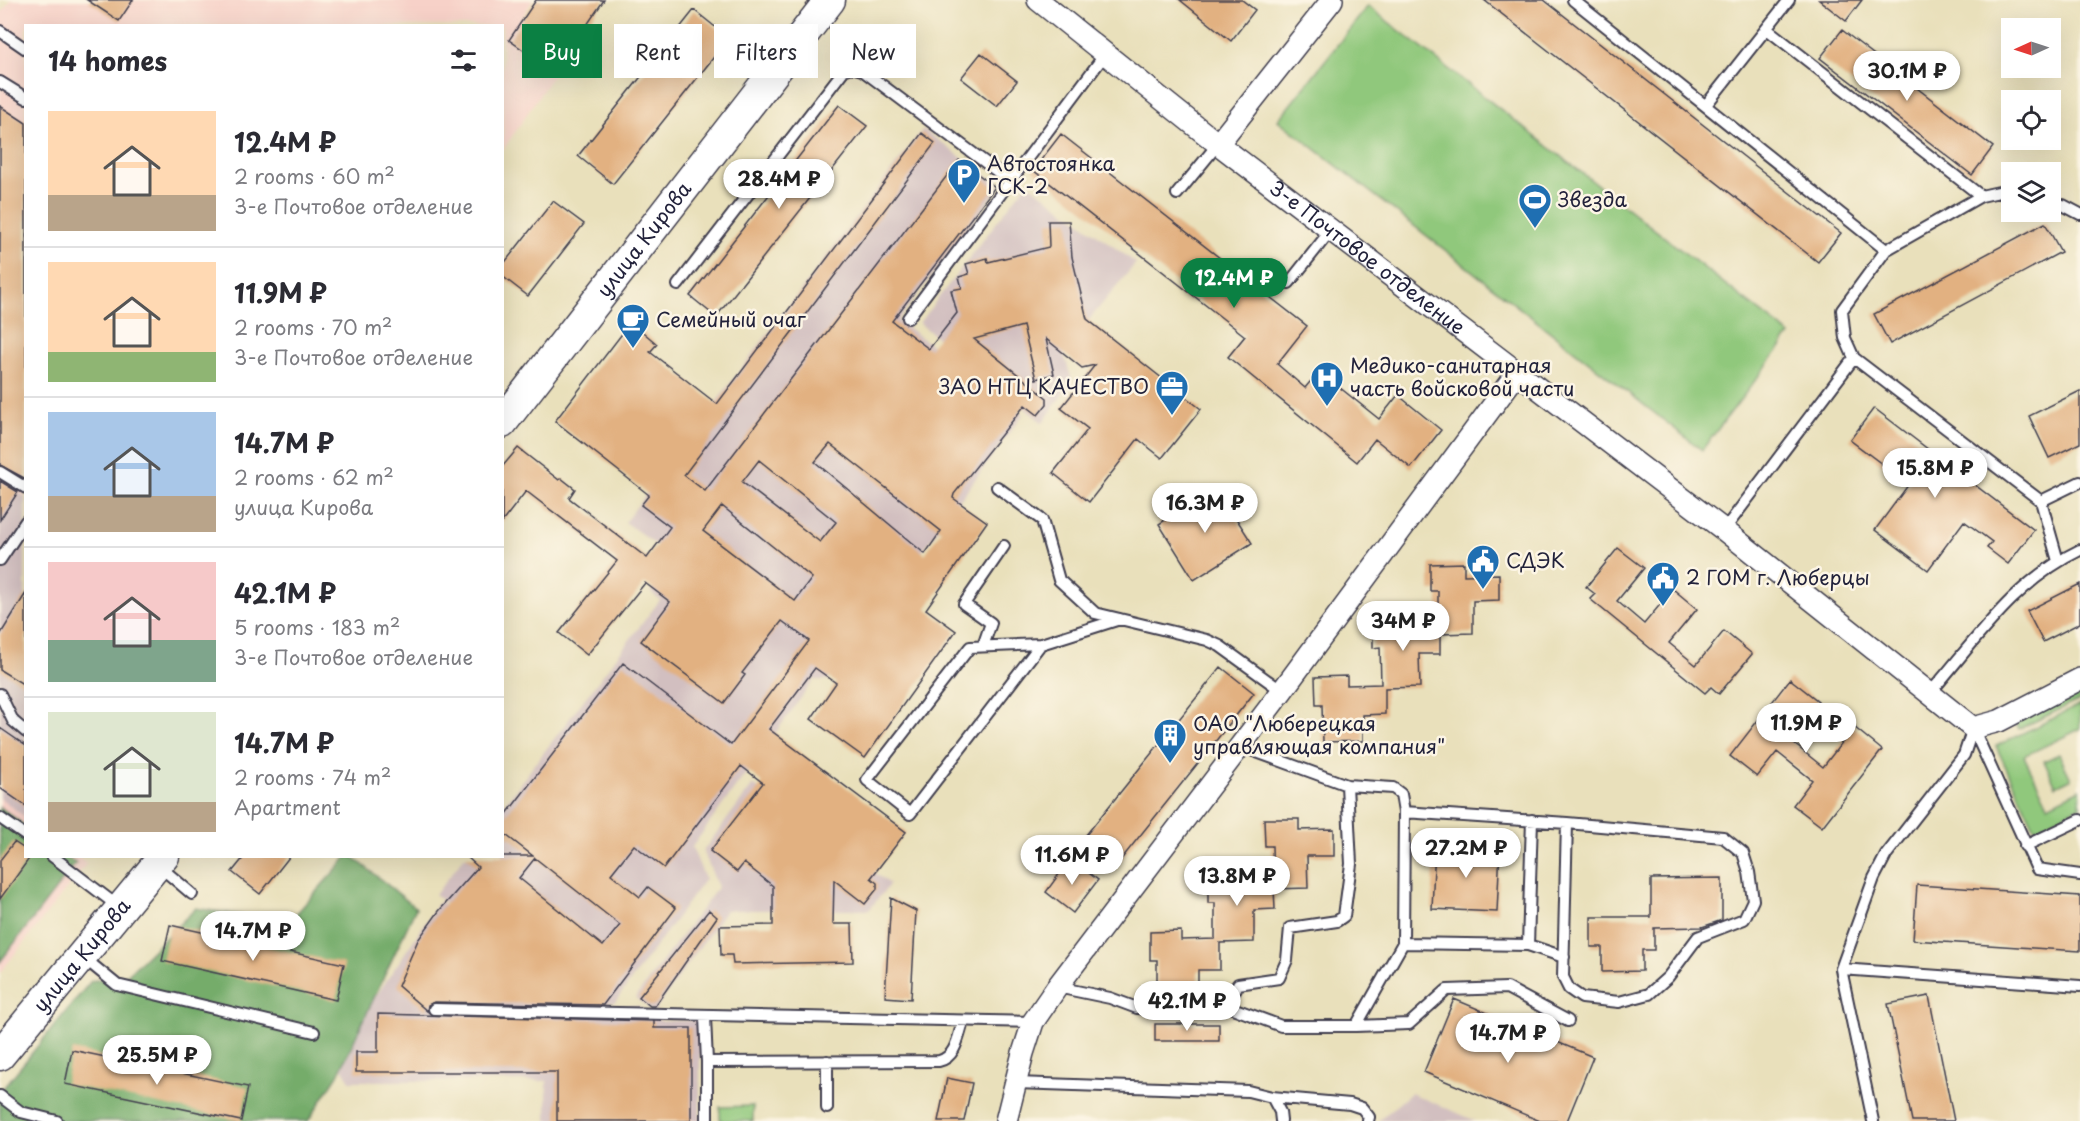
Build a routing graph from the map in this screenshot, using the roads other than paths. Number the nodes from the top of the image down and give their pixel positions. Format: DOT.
graph roads {
  1 [pos="830,0"];
  2 [pos="1038,0"];
  3 [pos="1332,0"];
  4 [pos="1573,0"];
  5 [pos="1789,0"];
  6 [pos="1767,29"];
  7 [pos="0,31"];
  8 [pos="24,48"];
  9 [pos="1106,53"];
  10 [pos="0,82"];
  11 [pos="24,97"];
  12 [pos="1706,105"];
  13 [pos="1218,144"];
  14 [pos="1010,181"];
  15 [pos="2001,192"];
  16 [pos="1177,194"];
  17 [pos="1981,196"];
  18 [pos="2061,205"];
  19 [pos="2080,214"];
  20 [pos="1331,230"];
  21 [pos="1886,250"];
  22 [pos="1289,283"];
  23 [pos="678,285"];
  24 [pos="908,318"];
  25 [pos="1854,358"];
  26 [pos="1517,373"];
  27 [pos="504,420"];
  28 [pos="0,472"];
  29 [pos="2080,482"];
  30 [pos="24,487"];
  31 [pos="997,487"];
  32 [pos="2042,501"];
  33 [pos="24,524"];
  34 [pos="1724,530"];
  35 [pos="1004,546"];
  36 [pos="2080,550"];
  37 [pos="0,560"];
  38 [pos="2058,561"];
  39 [pos="1120,619"];
  40 [pos="1041,644"];
  41 [pos="983,646"];
  42 [pos="2080,679"];
  43 [pos="1282,691"];
  44 [pos="1930,693"];
  45 [pos="0,694"];
  46 [pos="1973,728"];
  47 [pos="24,730"];
  48 [pos="1240,746"];
  49 [pos="1347,785"];
  50 [pos="1404,813"];
  51 [pos="0,818"];
  52 [pos="1532,820"];
  53 [pos="2080,820"];
  54 [pos="1567,823"];
  55 [pos="24,835"];
  56 [pos="2025,846"];
  57 [pos="55,858"];
  58 [pos="160,861"];
  59 [pos="2080,875"];
  60 [pos="192,894"];
  61 [pos="121,908"];
  62 [pos="1403,943"];
  63 [pos="1528,945"];
  64 [pos="82,956"];
  65 [pos="1564,957"];
  66 [pos="1841,969"];
  67 [pos="2080,986"];
  68 [pos="1057,987"];
  69 [pos="1227,1006"];
  70 [pos="434,1009"];
  71 [pos="705,1017"];
  72 [pos="1568,1021"];
  73 [pos="963,1022"];
  74 [pos="1034,1022"];
  75 [pos="1356,1026"];
  76 [pos="314,1032"];
  77 [pos="0,1055"];
  78 [pos="706,1062"];
  79 [pos="827,1062"];
  80 [pos="1016,1083"];
  81 [pos="0,1096"];
  82 [pos="1272,1097"];
  83 [pos="827,1108"];
  84 [pos="57,1121"];
  85 [pos="707,1121"];
  86 [pos="1006,1121"];
  87 [pos="1281,1121"];
  88 [pos="1368,1121"];
  89 [pos="1873,1121"];
  1 -- 27 [label="main road, улица Кирова"];
  2 -- 9 [label="street, 3-е Почтовое отделение"];
  3 -- 13 [label="street"];
  4 -- 12 [label="lane"];
  5 -- 6 [label="lane"];
  6 -- 12 [label="lane"];
  6 -- 17 [label="lane"];
  7 -- 8 [label="lane"];
  9 -- 13 [label="street, 3-е Почтовое отделение"];
  9 -- 14 [label="lane"];
  10 -- 11 [label="lane"];
  12 -- 21 [label="lane"];
  13 -- 16 [label="lane"];
  13 -- 20 [label="street, 3-е Почтовое отделение"];
  14 -- 23 [label="lane"];
  14 -- 24 [label="lane"];
  15 -- 17 [label="lane"];
  17 -- 21 [label="lane"];
  18 -- 19 [label="lane"];
  20 -- 22 [label="lane"];
  20 -- 26 [label="street, 3-е Почтовое отделение"];
  21 -- 25 [label="lane"];
  25 -- 32 [label="lane"];
  25 -- 34 [label="lane"];
  26 -- 34 [label="street, 3-е Почтовое отделение"];
  26 -- 43 [label="street"];
  28 -- 30 [label="lane"];
  29 -- 32 [label="lane"];
  31 -- 39 [label="lane"];
  32 -- 38 [label="lane"];
  33 -- 37 [label="lane"];
  34 -- 44 [label="street, 3-е Почтовое отделение"];
  35 -- 41 [label="lane"];
  36 -- 38 [label="lane"];
  38 -- 44 [label="lane"];
  39 -- 40 [label="lane"];
  39 -- 43 [label="lane"];
  40 -- 41 [label="lane"];
  40 -- 41 [label="lane"];
  42 -- 46 [label="street"];
  43 -- 48 [label="street"];
  44 -- 46 [label="street, 3-е Почтовое отделение"];
  45 -- 47 [label="lane"];
  46 -- 56 [label="lane"];
  46 -- 66 [label="lane"];
  48 -- 49 [label="lane"];
  48 -- 68 [label="street"];
  49 -- 50 [label="lane"];
  49 -- 69 [label="lane"];
  50 -- 52 [label="lane"];
  50 -- 62 [label="lane"];
  51 -- 55 [label="lane"];
  52 -- 54 [label="lane"];
  52 -- 63 [label="lane"];
  53 -- 56 [label="lane"];
  54 -- 65 [label="lane"];
  54 -- 65 [label="lane"];
  56 -- 59 [label="lane"];
  57 -- 61 [label="lane"];
  58 -- 60 [label="lane"];
  58 -- 61 [label="main road, улица Кирова"];
  61 -- 64 [label="main road, улица Кирова"];
  62 -- 63 [label="lane"];
  62 -- 75 [label="lane"];
  63 -- 65 [label="lane"];
  64 -- 76 [label="lane"];
  64 -- 77 [label="main road, улица Кирова"];
  66 -- 67 [label="lane"];
  66 -- 89 [label="lane"];
  68 -- 69 [label="lane"];
  68 -- 74 [label="street"];
  69 -- 75 [label="lane"];
  70 -- 71 [label="lane"];
  71 -- 73 [label="lane"];
  71 -- 78 [label="lane"];
  72 -- 75 [label="lane"];
  73 -- 74 [label="lane"];
  73 -- 79 [label="lane"];
  74 -- 80 [label="street"];
  78 -- 79 [label="lane"];
  78 -- 85 [label="lane"];
  79 -- 83 [label="lane"];
  80 -- 82 [label="lane"];
  80 -- 86 [label="street"];
  81 -- 84 [label="lane"];
  82 -- 87 [label="lane"];
  82 -- 88 [label="lane"];
}
